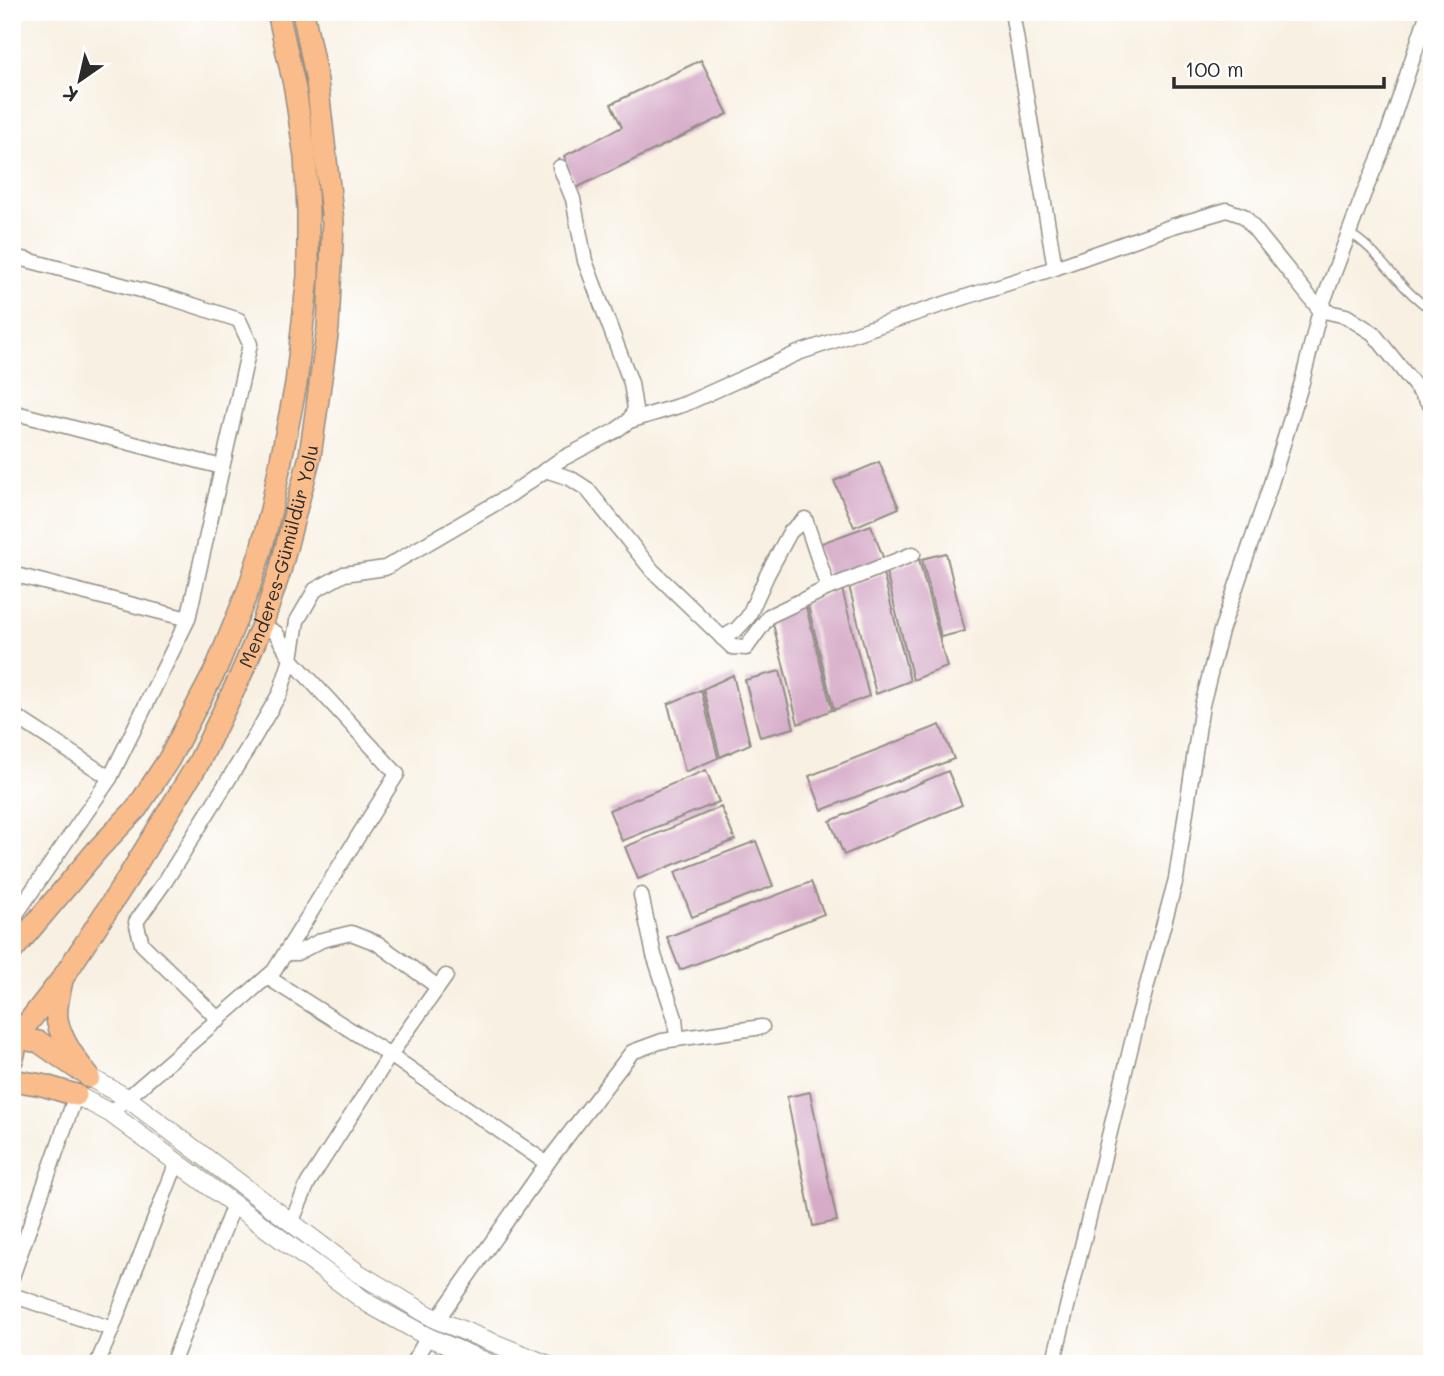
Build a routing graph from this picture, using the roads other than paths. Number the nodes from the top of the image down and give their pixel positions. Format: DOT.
graph roads {
  1 [pos="278,12"];
  2 [pos="303,12"];
  3 [pos="1012,12"];
  4 [pos="1428,12"];
  5 [pos="560,167"];
  6 [pos="1349,233"];
  7 [pos="12,256"];
  8 [pos="1055,268"];
  9 [pos="1321,310"];
  10 [pos="1432,311"];
  11 [pos="1432,407"];
  12 [pos="12,412"];
  13 [pos="629,422"];
  14 [pos="222,467"];
  15 [pos="545,470"];
  16 [pos="913,554"];
  17 [pos="12,575"];
  18 [pos="828,588"];
  19 [pos="187,619"];
  20 [pos="262,625"];
  21 [pos="722,638"];
  22 [pos="291,659"];
  23 [pos="12,714"];
  24 [pos="110,778"];
  25 [pos="641,895"];
  26 [pos="12,920"];
  27 [pos="12,951"];
  28 [pos="285,953"];
  29 [pos="268,977"];
  30 [pos="62,979"];
  31 [pos="219,1020"];
  32 [pos="762,1027"];
  33 [pos="14,1033"];
  34 [pos="677,1040"];
  35 [pos="390,1055"];
  36 [pos="12,1060"];
  37 [pos="89,1077"];
  38 [pos="12,1080"];
  39 [pos="76,1095"];
  40 [pos="127,1098"];
  41 [pos="110,1113"];
  42 [pos="539,1158"];
  43 [pos="177,1162"];
  44 [pos="233,1204"];
  45 [pos="291,1223"];
  46 [pos="12,1278"];
  47 [pos="12,1295"];
  48 [pos="437,1320"];
  49 [pos="112,1329"];
  50 [pos="428,1337"];
  51 [pos="97,1364"];
  52 [pos="172,1364"];
  53 [pos="412,1364"];
  54 [pos="491,1364"];
  55 [pos="546,1364"];
  56 [pos="1053,1364"];
  1 -- 27 [label="main road, Menderes-Gümüldür Yolu"];
  2 -- 20 [label="main road, Menderes-Gümüldür Yolu"];
  3 -- 8 [label="street"];
  4 -- 6 [label="street"];
  5 -- 13 [label="street"];
  6 -- 9 [label="street"];
  6 -- 10 [label="lane"];
  7 -- 14 [label="street"];
  8 -- 9 [label="street"];
  8 -- 13 [label="street"];
  9 -- 11 [label="street"];
  9 -- 56 [label="street"];
  12 -- 14 [label="street"];
  13 -- 15 [label="street"];
  14 -- 19 [label="street"];
  15 -- 21 [label="street"];
  15 -- 22 [label="street"];
  16 -- 18 [label="street"];
  17 -- 19 [label="street"];
  18 -- 21 [label="street"];
  18 -- 21 [label="street"];
  19 -- 24 [label="street"];
  20 -- 22 [label="street"];
  20 -- 30 [label="main road, Menderes-Gümüldür Yolu"];
  22 -- 28 [label="street"];
  22 -- 31 [label="street"];
  23 -- 24 [label="street"];
  24 -- 26 [label="street"];
  25 -- 34 [label="street"];
  28 -- 29 [label="street"];
  28 -- 35 [label="street"];
  29 -- 31 [label="street"];
  29 -- 35 [label="street"];
  30 -- 33 [label="main road, Menderes-Gümüldür Yolu"];
  30 -- 37 [label="main road"];
  31 -- 40 [label="street"];
  32 -- 34 [label="street"];
  33 -- 36 [label="main road"];
  33 -- 37 [label="main road"];
  34 -- 48 [label="street"];
  35 -- 42 [label="street"];
  35 -- 45 [label="street"];
  37 -- 40 [label="street"];
  38 -- 39 [label="main road"];
  39 -- 41 [label="street"];
  39 -- 46 [label="street"];
  40 -- 41 [label="street"];
  40 -- 45 [label="street"];
  41 -- 43 [label="street"];
  43 -- 44 [label="street"];
  43 -- 49 [label="street"];
  44 -- 50 [label="street"];
  44 -- 52 [label="street"];
  45 -- 48 [label="street"];
  47 -- 49 [label="street"];
  48 -- 55 [label="street"];
  49 -- 51 [label="street"];
  50 -- 53 [label="street"];
  50 -- 54 [label="street"];
}
